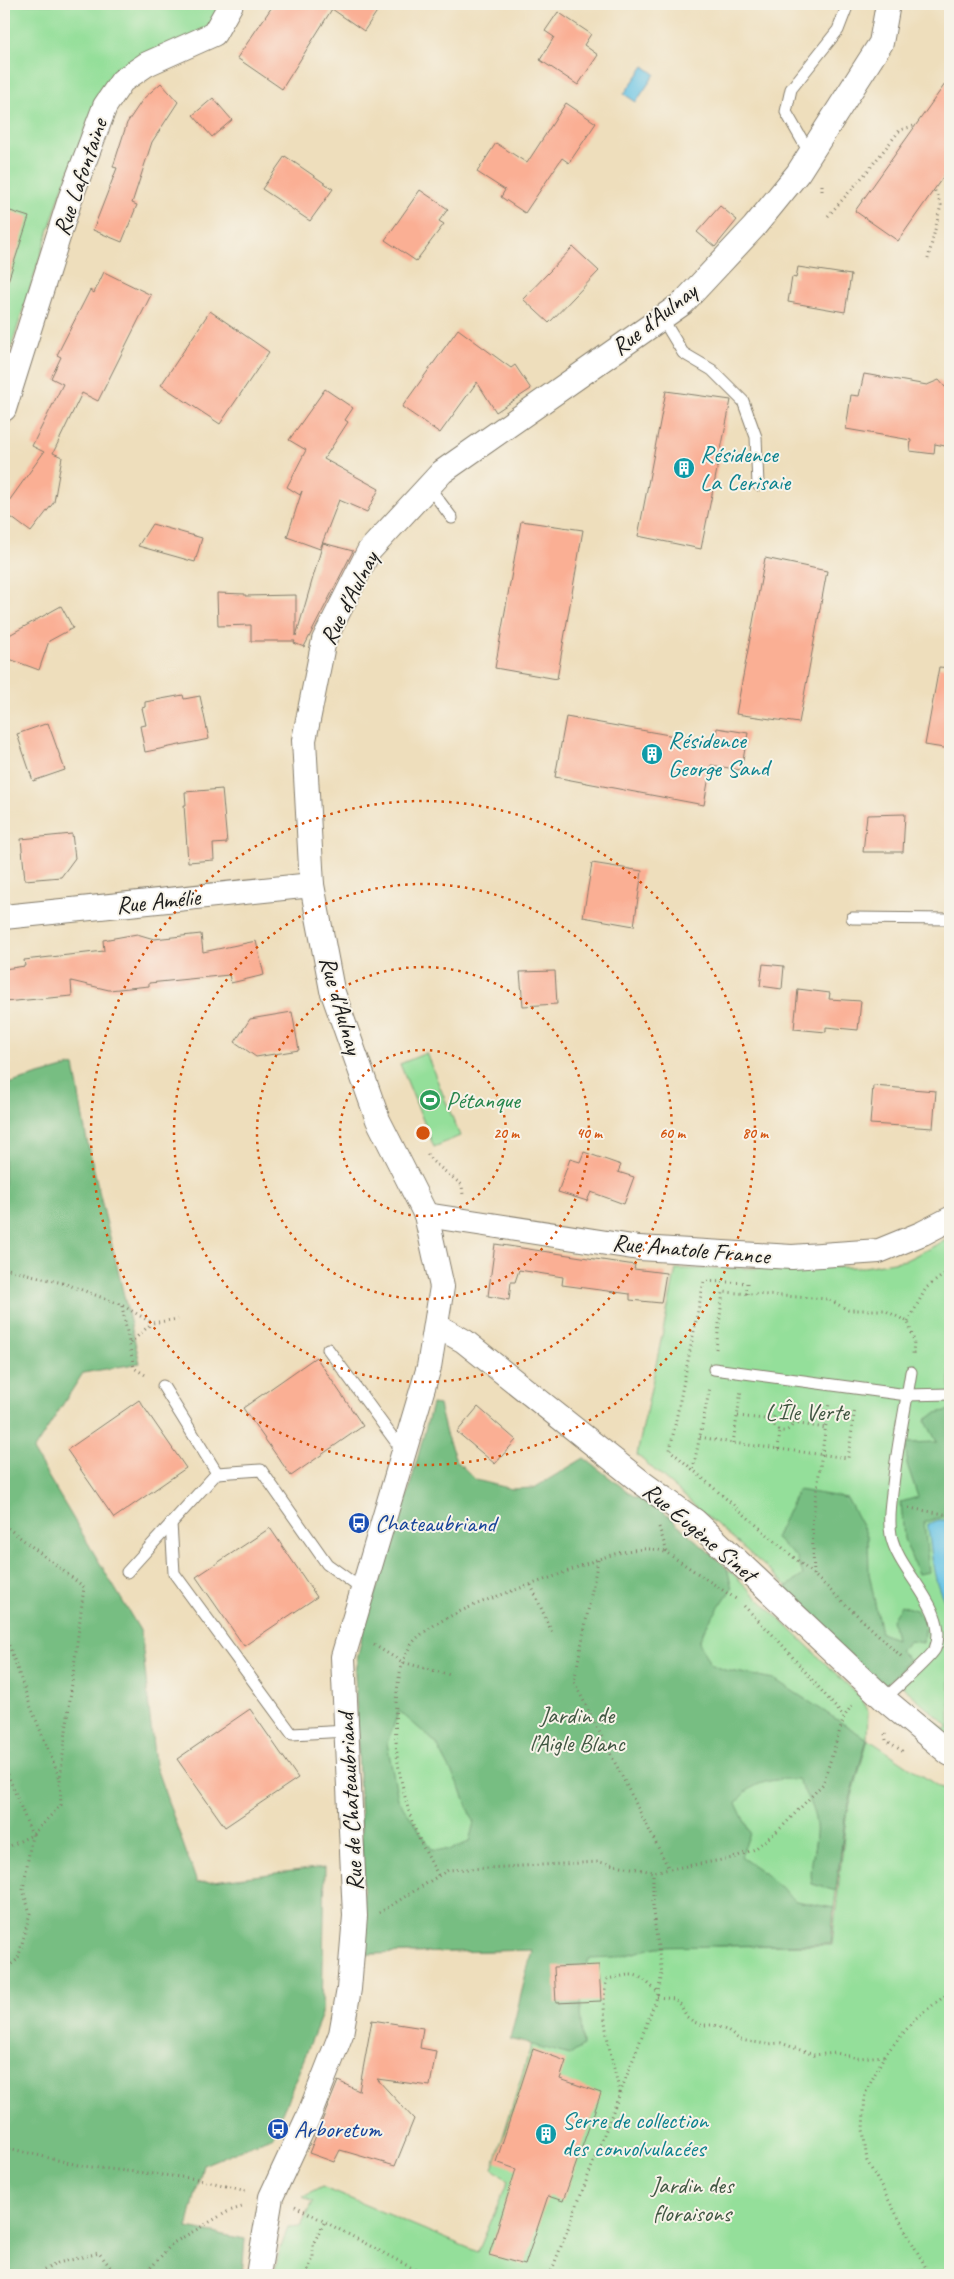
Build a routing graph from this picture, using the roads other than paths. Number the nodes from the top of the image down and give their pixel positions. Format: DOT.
graph roads {
  1 [pos="231,4"];
  2 [pos="848,4"];
  3 [pos="888,4"];
  4 [pos="810,154"];
  5 [pos="662,318"];
  6 [pos="4,409"];
  7 [pos="758,485"];
  8 [pos="428,486"];
  9 [pos="452,518"];
  10 [pos="312,885"];
  11 [pos="4,917"];
  12 [pos="852,918"];
  13 [pos="950,919"];
  14 [pos="426,1215"];
  15 [pos="950,1219"];
  16 [pos="437,1326"];
  17 [pos="328,1350"];
  18 [pos="714,1370"];
  19 [pos="911,1372"];
  20 [pos="164,1386"];
  21 [pos="950,1394"];
  22 [pos="907,1395"];
  23 [pos="404,1454"];
  24 [pos="217,1473"];
  25 [pos="171,1523"];
  26 [pos="126,1572"];
  27 [pos="363,1590"];
  28 [pos="880,1696"];
  29 [pos="347,1731"];
  30 [pos="950,1754"];
  31 [pos="258,2275"];
  1 -- 6 [label="street, Rue Lafontaine"];
  2 -- 4 [label="lane"];
  3 -- 4 [label="street, Rue d'Aulnay"];
  4 -- 5 [label="street, Rue d'Aulnay"];
  5 -- 7 [label="lane"];
  5 -- 8 [label="street, Rue d'Aulnay"];
  8 -- 9 [label="lane"];
  8 -- 10 [label="street, Rue d'Aulnay"];
  10 -- 11 [label="street, Rue Amélie"];
  10 -- 14 [label="street, Rue d'Aulnay"];
  12 -- 13 [label="lane"];
  14 -- 15 [label="street, Rue Anatole France"];
  14 -- 16 [label="street, Rue d'Aulnay"];
  16 -- 23 [label="street, Rue de Chateaubriand"];
  16 -- 28 [label="street, Rue Eugène Sinet"];
  17 -- 23 [label="lane"];
  18 -- 22 [label="lane"];
  19 -- 22 [label="lane"];
  20 -- 24 [label="lane"];
  21 -- 22 [label="lane"];
  22 -- 28 [label="lane"];
  23 -- 27 [label="street, Rue de Chateaubriand"];
  24 -- 25 [label="lane"];
  24 -- 27 [label="lane"];
  25 -- 26 [label="lane"];
  25 -- 29 [label="lane"];
  27 -- 29 [label="street, Rue de Chateaubriand"];
  28 -- 30 [label="street, Rue Eugène Sinet"];
  29 -- 31 [label="street, Rue de Chateaubriand"];
}
